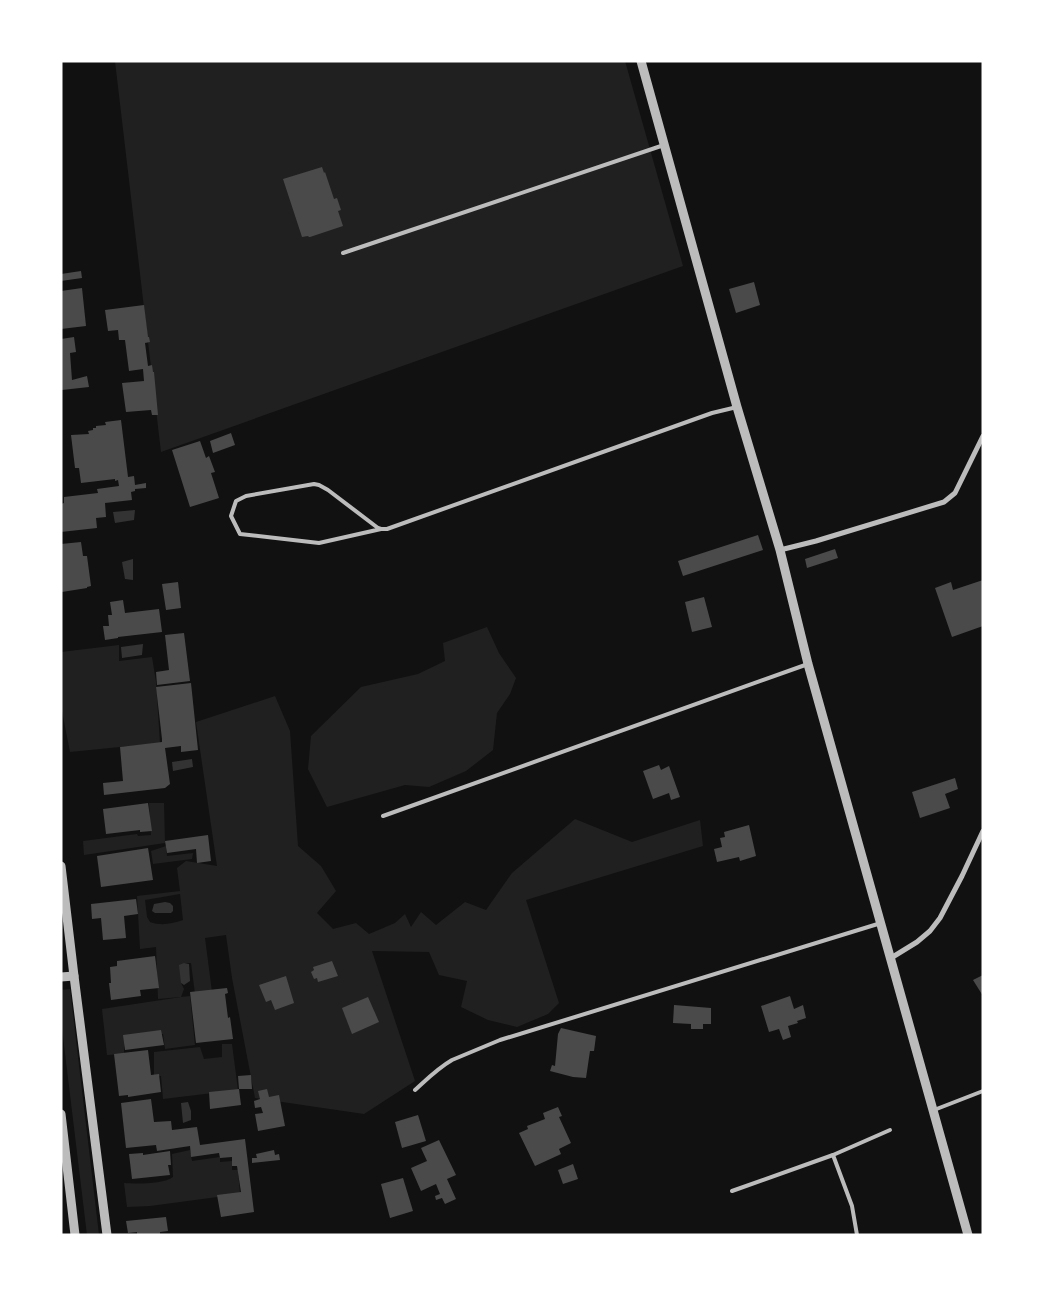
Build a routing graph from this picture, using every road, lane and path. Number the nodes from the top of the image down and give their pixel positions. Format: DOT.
graph roads {
  1 [pos="641,61"];
  2 [pos="664,146"];
  3 [pos="343,253"];
  4 [pos="738,407"];
  5 [pos="983,436"];
  6 [pos="381,530"];
  7 [pos="780,550"];
  8 [pos="808,664"];
  9 [pos="383,816"];
  10 [pos="983,831"];
  11 [pos="61,866"];
  12 [pos="881,923"];
  13 [pos="891,958"];
  14 [pos="74,976"];
  15 [pos="61,977"];
  16 [pos="416,1090"];
  17 [pos="983,1091"];
  18 [pos="934,1110"];
  19 [pos="61,1114"];
  20 [pos="890,1130"];
  21 [pos="833,1155"];
  22 [pos="732,1191"];
  23 [pos="75,1235"];
  24 [pos="107,1235"];
  25 [pos="857,1235"];
  26 [pos="968,1235"];
  1 -- 2 [label="street"];
  2 -- 3 [label="lane"];
  2 -- 4 [label="street"];
  4 -- 6 [label="lane"];
  4 -- 7 [label="street"];
  5 -- 7 [label="street"];
  6 -- 6 [label="lane"];
  7 -- 8 [label="street"];
  8 -- 9 [label="lane"];
  8 -- 12 [label="street"];
  10 -- 13 [label="street"];
  11 -- 14 [label="street"];
  12 -- 13 [label="street"];
  12 -- 16 [label="lane"];
  13 -- 18 [label="street"];
  14 -- 15 [label="street"];
  14 -- 24 [label="street"];
  17 -- 18 [label="lane"];
  18 -- 26 [label="street"];
  19 -- 23 [label="street"];
  20 -- 21 [label="lane"];
  21 -- 22 [label="lane"];
  21 -- 25 [label="lane"];
}
